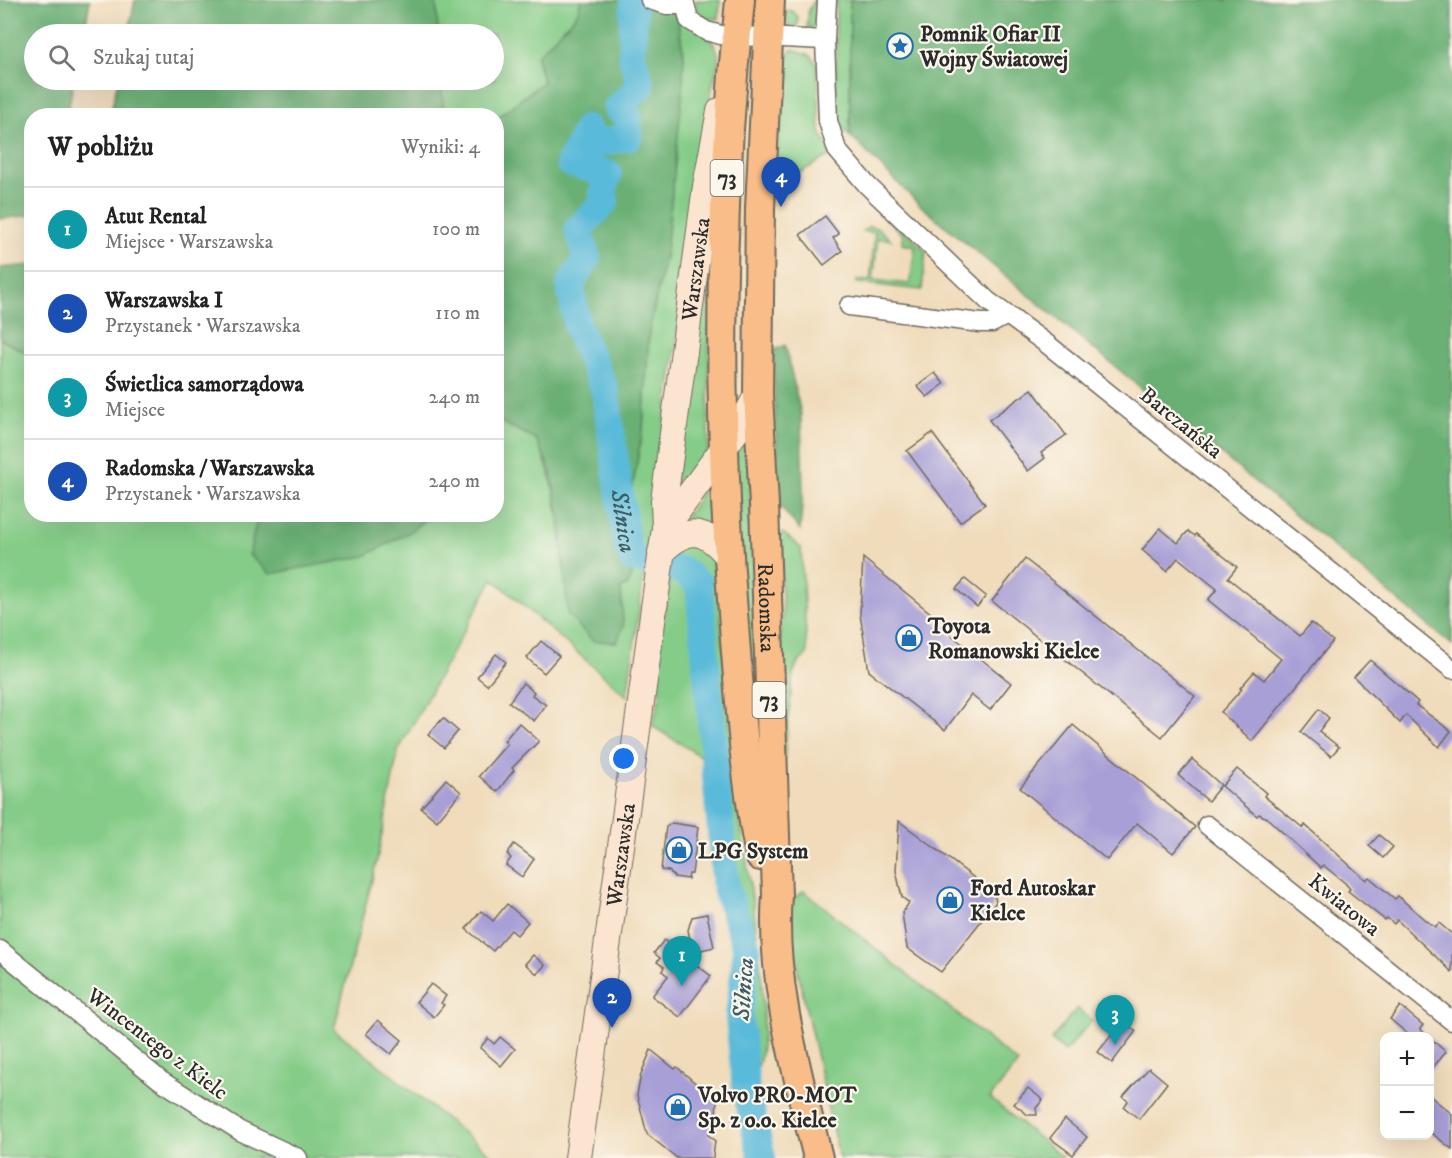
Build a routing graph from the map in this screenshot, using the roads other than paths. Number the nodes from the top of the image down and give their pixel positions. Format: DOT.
graph roads {
  1 [pos="740,0"];
  2 [pos="770,0"];
  3 [pos="827,0"];
  4 [pos="651,1"];
  5 [pos="684,2"];
  6 [pos="736,35"];
  7 [pos="767,37"];
  8 [pos="825,40"];
  9 [pos="733,68"];
  10 [pos="849,306"];
  11 [pos="1007,315"];
  12 [pos="758,394"];
  13 [pos="724,448"];
  14 [pos="663,540"];
  15 [pos="728,556"];
  16 [pos="1452,669"];
  17 [pos="1207,825"];
  18 [pos="774,928"];
  19 [pos="0,950"];
  20 [pos="1452,1021"];
  21 [pos="298,1158"];
  22 [pos="578,1158"];
  23 [pos="818,1158"];
  1 -- 6 [label="main road, 73"];
  2 -- 7 [label="main road, 73"];
  3 -- 8 [label="street, Barczańska"];
  4 -- 5 [label="street"];
  5 -- 6 [label="street"];
  6 -- 7 [label="street"];
  6 -- 9 [label="main road, 73"];
  7 -- 8 [label="street"];
  7 -- 12 [label="main road, 73"];
  8 -- 11 [label="street, Barczańska"];
  9 -- 13 [label="main road, Warszawska / 73"];
  9 -- 14 [label="street, Warszawska"];
  10 -- 11 [label="street"];
  11 -- 16 [label="street, Barczańska"];
  12 -- 13 [label="street"];
  12 -- 18 [label="main road, Radomska / 73"];
  13 -- 14 [label="street"];
  13 -- 15 [label="main road, Warszawska / 73"];
  14 -- 15 [label="street"];
  14 -- 22 [label="street, Warszawska"];
  15 -- 18 [label="main road, Radomska / 73"];
  17 -- 20 [label="street, Kwiatowa"];
  18 -- 23 [label="main road, Radomska / 73"];
  19 -- 21 [label="street, Wincentego z Kielc"];
}
